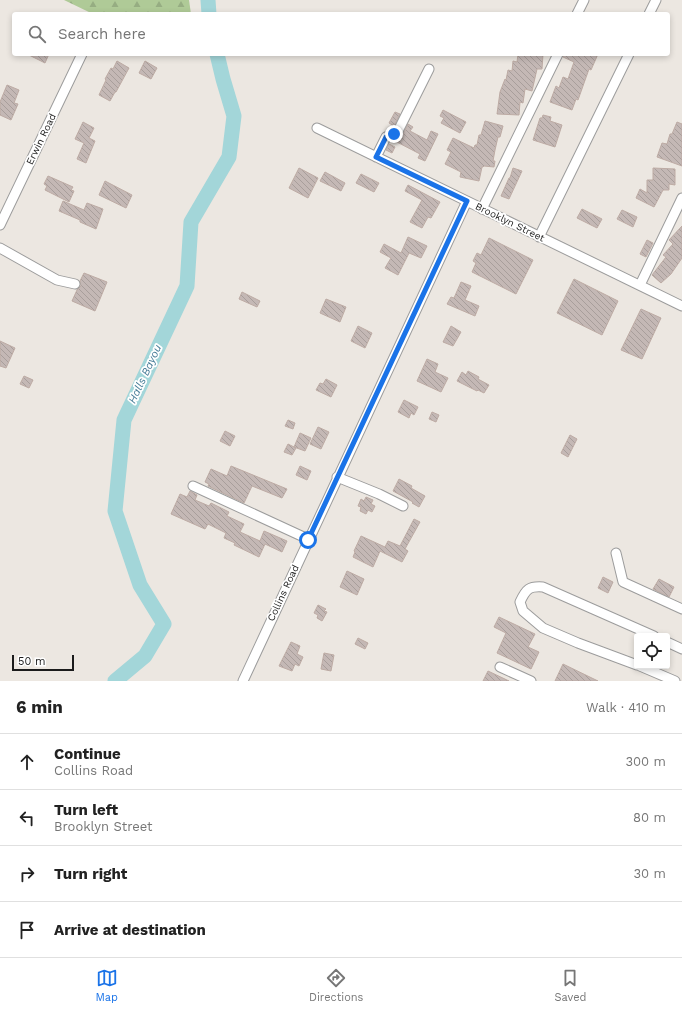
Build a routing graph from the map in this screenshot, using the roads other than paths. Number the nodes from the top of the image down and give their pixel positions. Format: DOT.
graph roads {
  1 [pos="584,0"];
  2 [pos="656,0"];
  3 [pos="578,12"];
  4 [pos="650,12"];
  5 [pos="81,56"];
  6 [pos="557,56"];
  7 [pos="628,56"];
  8 [pos="429,69"];
  9 [pos="317,128"];
  10 [pos="376,157"];
  11 [pos="682,198"];
  12 [pos="467,201"];
  13 [pos="482,209"];
  14 [pos="0,225"];
  15 [pos="540,236"];
  16 [pos="0,248"];
  17 [pos="75,284"];
  18 [pos="640,285"];
  19 [pos="682,306"];
  20 [pos="337,477"];
  21 [pos="194,486"];
  22 [pos="403,506"];
  23 [pos="308,540"];
  24 [pos="616,553"];
  25 [pos="682,609"];
  26 [pos="647,633"];
  27 [pos="670,643"];
  28 [pos="682,649"];
  29 [pos="634,664"];
  30 [pos="500,666"];
  31 [pos="647,669"];
  32 [pos="243,681"];
  33 [pos="531,681"];
  34 [pos="675,681"];
  1 -- 3 [label="street"];
  2 -- 4 [label="street"];
  5 -- 14 [label="street, Erwin Road"];
  6 -- 13 [label="street"];
  7 -- 15 [label="street"];
  8 -- 10 [label="street"];
  9 -- 10 [label="street, Brooklyn Street"];
  10 -- 12 [label="street, Brooklyn Street"];
  11 -- 18 [label="street"];
  12 -- 13 [label="street, Brooklyn Street"];
  12 -- 20 [label="street, Collins Road"];
  13 -- 15 [label="street, Brooklyn Street"];
  15 -- 18 [label="street, Brooklyn Street"];
  16 -- 17 [label="street"];
  18 -- 19 [label="street, Brooklyn Street"];
  20 -- 22 [label="street"];
  20 -- 23 [label="street, Collins Road"];
  21 -- 23 [label="street"];
  23 -- 32 [label="street, Collins Road"];
  24 -- 25 [label="street"];
  26 -- 29 [label="street"];
  27 -- 28 [label="street"];
  30 -- 33 [label="street"];
  31 -- 34 [label="street"];
}
